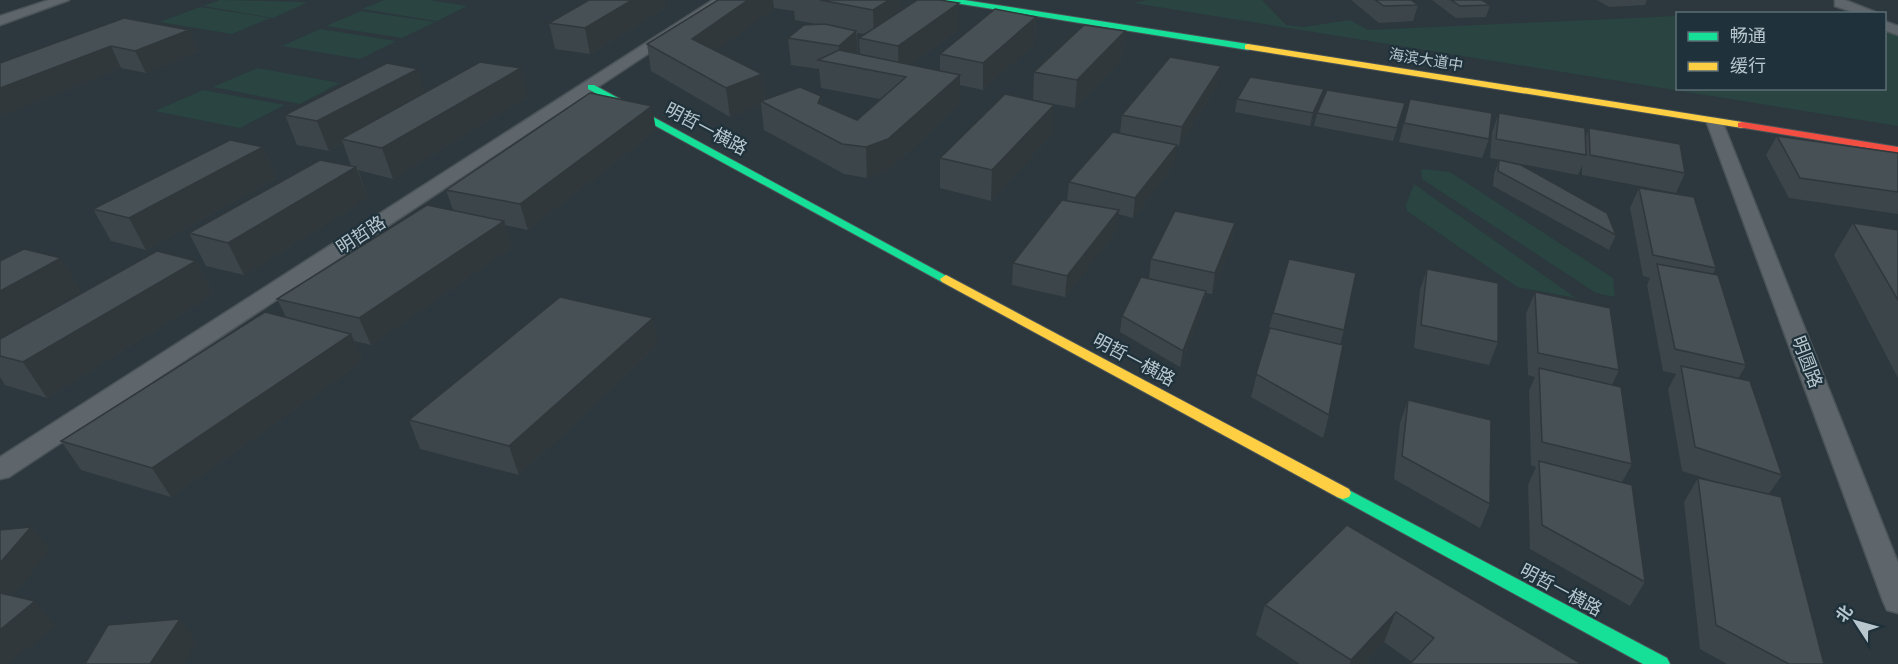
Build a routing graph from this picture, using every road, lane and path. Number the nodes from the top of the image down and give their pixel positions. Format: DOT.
graph roads {
  1 [pos="63,0"];
  2 [pos="722,0"];
  3 [pos="949,0"];
  4 [pos="1031,0"];
  5 [pos="1836,2"];
  6 [pos="1857,12"];
  7 [pos="1868,12"];
  8 [pos="0,21"];
  9 [pos="591,87"];
  10 [pos="1715,123"];
  11 [pos="1897,146"];
  12 [pos="0,470"];
  13 [pos="1898,601"];
  14 [pos="1660,664"];
  1 -- 8 [label="street"];
  2 -- 9 [label="street, 明哲路"];
  3 -- 10 [label="main road, 海滨大道中"];
  4 -- 11 [label="main road, 海滨大道中"];
  5 -- 6 [label="street"];
  5 -- 7 [label="street"];
  9 -- 12 [label="street, 明哲路"];
  9 -- 14 [label="main road, 明哲一横路"];
  10 -- 11 [label="main road, 海滨大道中"];
  10 -- 13 [label="street, 明圆路"];
}
